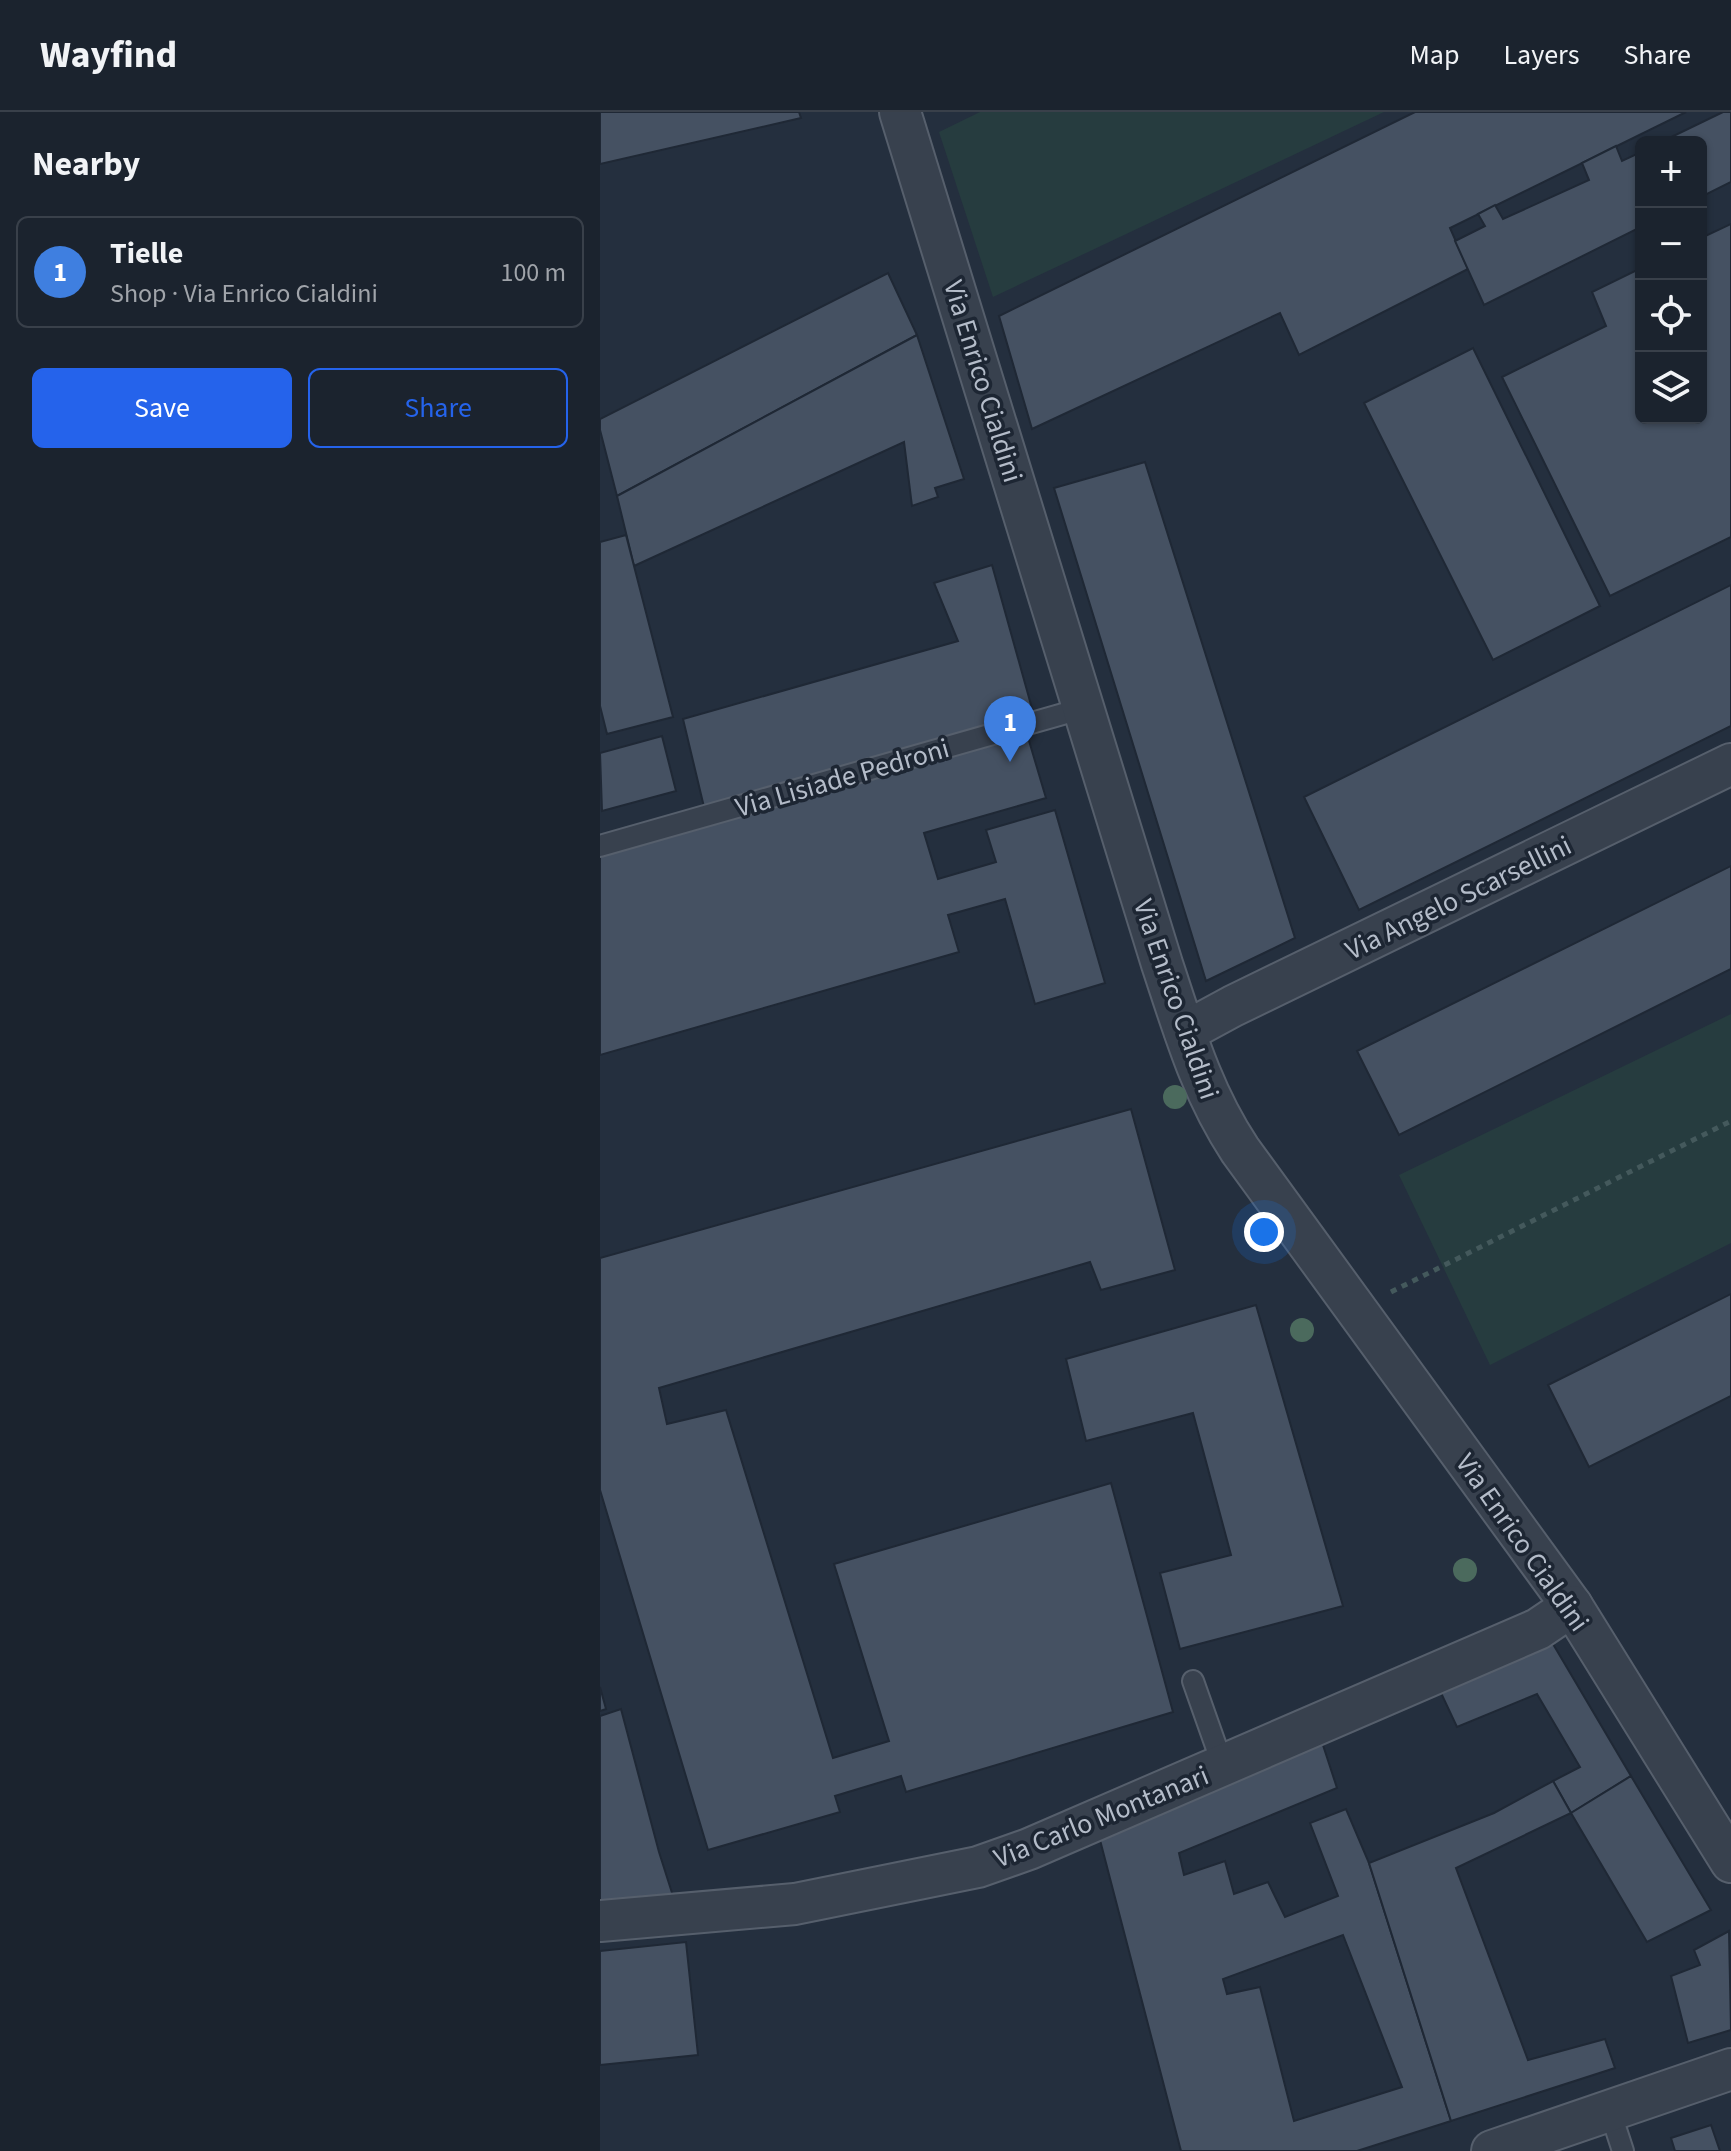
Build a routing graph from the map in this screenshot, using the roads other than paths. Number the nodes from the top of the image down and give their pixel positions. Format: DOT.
graph roads {
  1 [pos="900,112"];
  2 [pos="925,112"];
  3 [pos="913,153"];
  4 [pos="1084,708"];
  5 [pos="1731,764"];
  6 [pos="600,846"];
  7 [pos="1185,1032"];
  8 [pos="1572,1606"];
  9 [pos="1193,1681"];
  10 [pos="1223,1766"];
  11 [pos="1731,1862"];
  12 [pos="600,1921"];
  13 [pos="1731,2069"];
  14 [pos="1610,2111"];
  15 [pos="1551,2142"];
  16 [pos="1492,2151"];
  17 [pos="1623,2151"];
  1 -- 3 [label="street, Via Enrico Cialdini"];
  2 -- 3 [label="street"];
  3 -- 4 [label="street, Via Enrico Cialdini"];
  4 -- 6 [label="lane, Via Lisiade Pedroni"];
  4 -- 7 [label="street, Via Enrico Cialdini"];
  5 -- 7 [label="street, Via Angelo Scarsellini"];
  7 -- 8 [label="street, Via Enrico Cialdini"];
  8 -- 10 [label="street, Via Carlo Montanari"];
  8 -- 11 [label="street, Via Enrico Cialdini"];
  9 -- 10 [label="lane"];
  10 -- 12 [label="street, Via Carlo Montanari"];
  13 -- 14 [label="street"];
  14 -- 15 [label="street"];
  14 -- 17 [label="lane"];
  15 -- 16 [label="street"];
}
